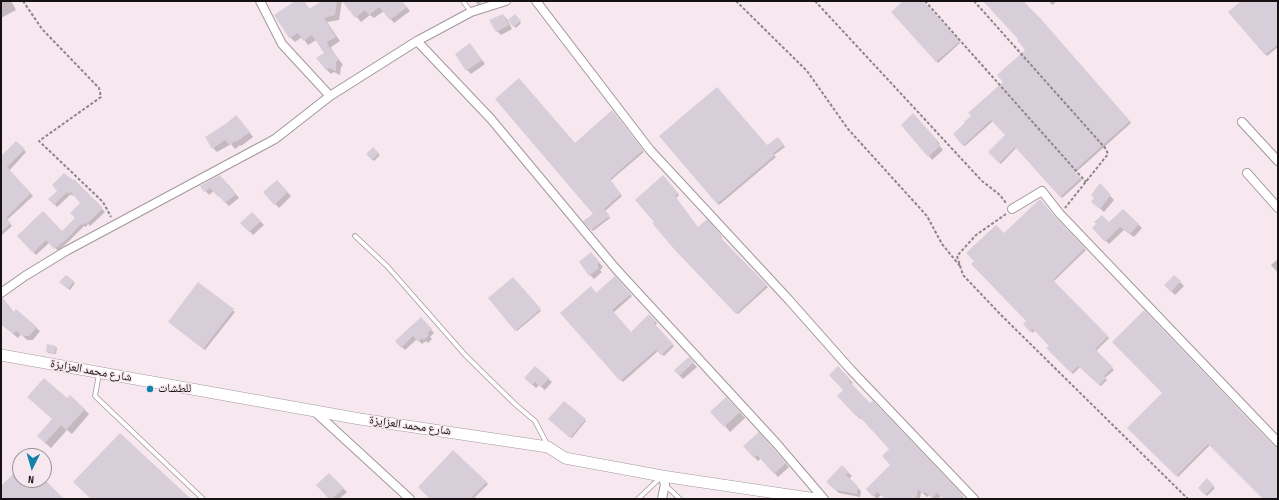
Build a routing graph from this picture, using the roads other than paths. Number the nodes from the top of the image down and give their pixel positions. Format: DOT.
graph roads {
  1 [pos="260,1"];
  2 [pos="463,1"];
  3 [pos="506,1"];
  4 [pos="536,1"];
  5 [pos="471,12"];
  6 [pos="417,41"];
  7 [pos="330,96"];
  8 [pos="1242,122"];
  9 [pos="1278,160"];
  10 [pos="1247,173"];
  11 [pos="1278,208"];
  12 [pos="1012,209"];
  13 [pos="355,236"];
  14 [pos="1,293"];
  15 [pos="1,355"];
  16 [pos="99,372"];
  17 [pos="312,409"];
  18 [pos="1278,442"];
  19 [pos="548,446"];
  20 [pos="663,480"];
  21 [pos="202,499"];
  22 [pos="410,499"];
  23 [pos="638,499"];
  24 [pos="662,499"];
  25 [pos="680,499"];
  26 [pos="816,499"];
  27 [pos="824,499"];
  28 [pos="974,499"];
  1 -- 7 [label="street"];
  2 -- 5 [label="lane"];
  3 -- 5 [label="street"];
  4 -- 28 [label="street"];
  5 -- 6 [label="street"];
  6 -- 7 [label="street"];
  6 -- 27 [label="street"];
  7 -- 14 [label="street"];
  8 -- 9 [label="street"];
  10 -- 11 [label="street"];
  12 -- 18 [label="street"];
  13 -- 19 [label="lane"];
  15 -- 16 [label="main road, شارع محمد العزايزة"];
  16 -- 17 [label="main road, شارع محمد العزايزة"];
  16 -- 21 [label="lane"];
  17 -- 19 [label="main road, شارع محمد العزايزة"];
  17 -- 22 [label="street"];
  19 -- 20 [label="main road, شارع محمد العزايزة"];
  20 -- 23 [label="lane"];
  20 -- 24 [label="street"];
  20 -- 25 [label="lane"];
  20 -- 26 [label="main road, شارع محمد العزايزة"];
}
